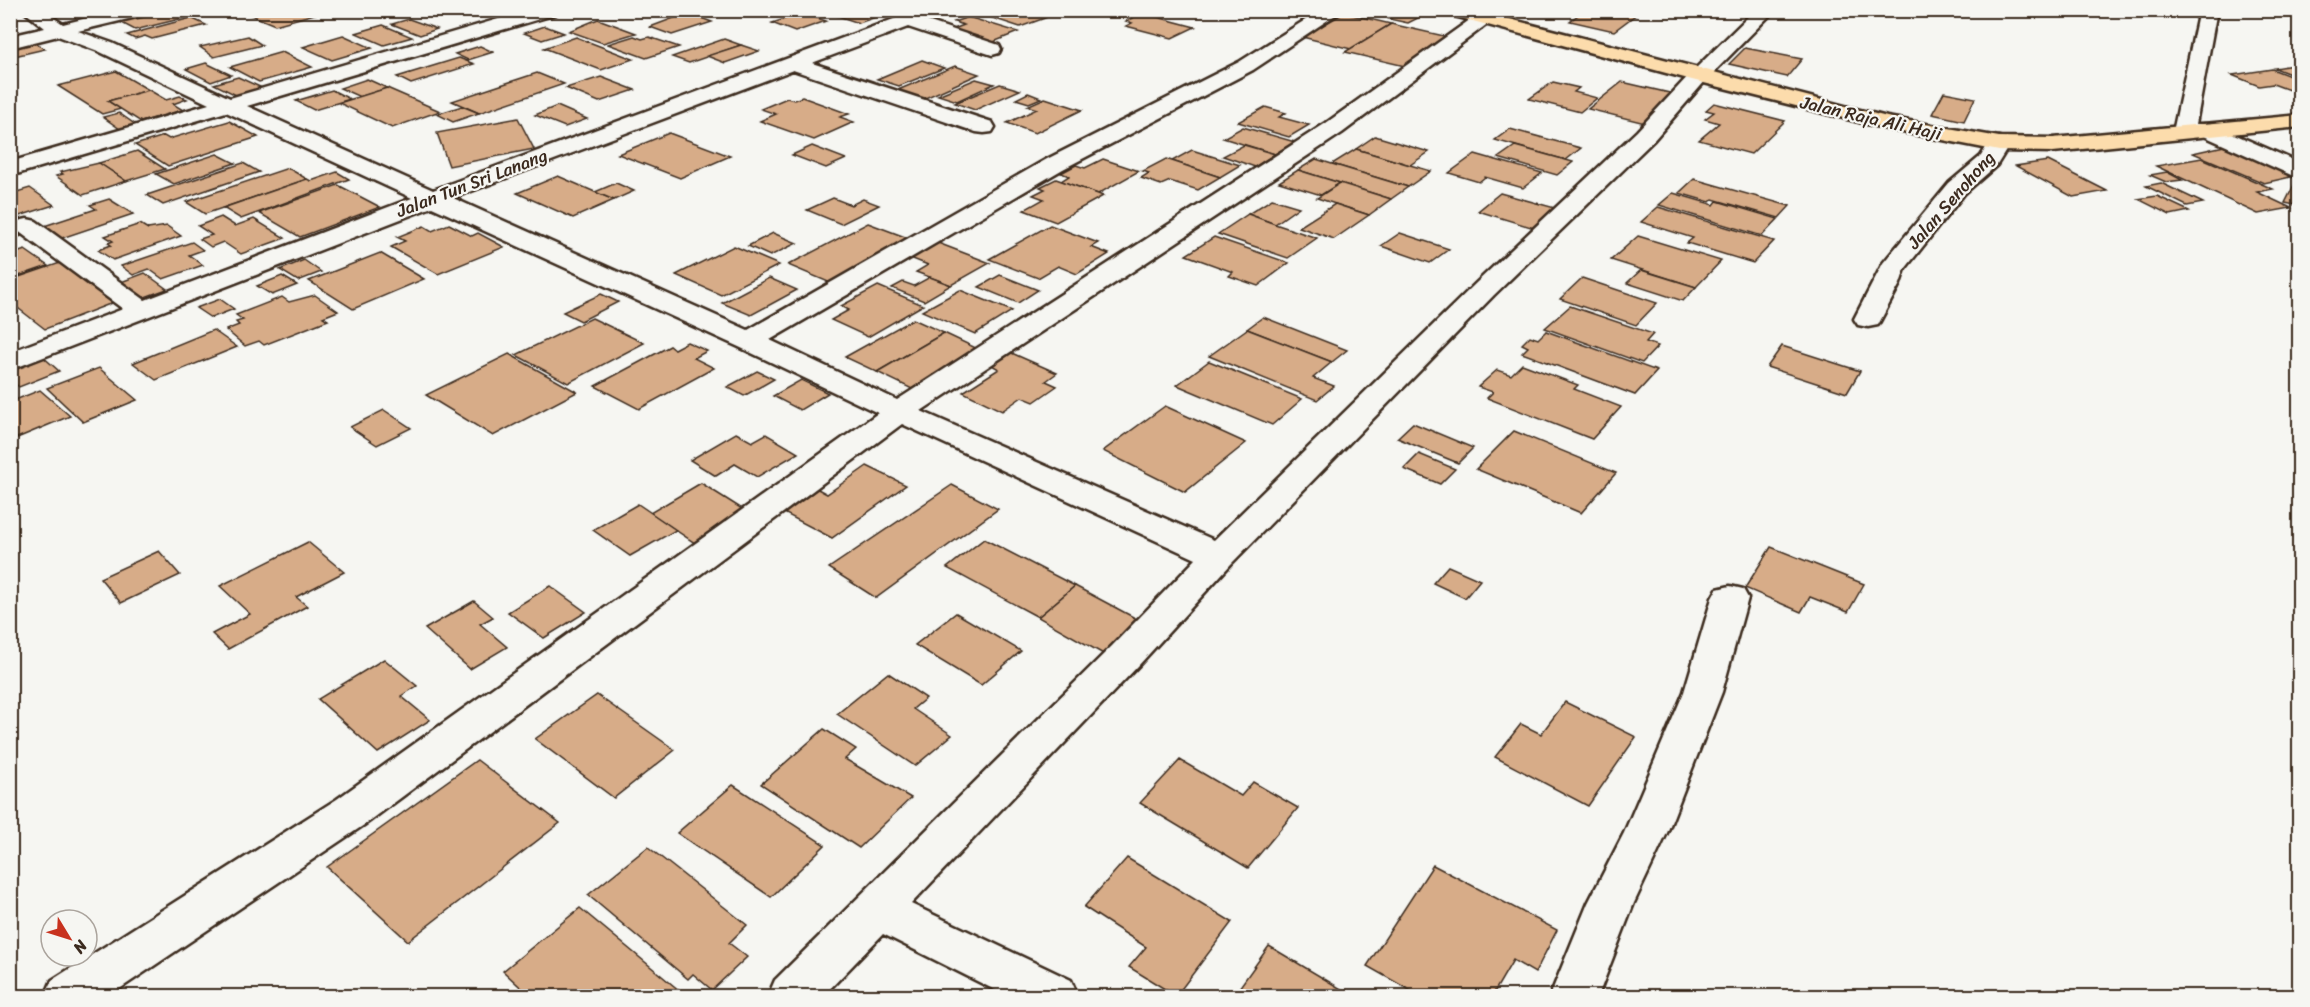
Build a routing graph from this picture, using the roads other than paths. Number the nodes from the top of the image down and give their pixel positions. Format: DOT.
graph roads {
  1 [pos="31,10"];
  2 [pos="143,10"];
  3 [pos="936,10"];
  4 [pos="1334,10"];
  5 [pos="1766,10"];
  6 [pos="2208,10"];
  7 [pos="548,11"];
  8 [pos="1468,14"];
  9 [pos="908,21"];
  10 [pos="60,31"];
  11 [pos="10,42"];
  12 [pos="992,49"];
  13 [pos="792,63"];
  14 [pos="1699,76"];
  15 [pos="231,106"];
  16 [pos="2300,121"];
  17 [pos="984,127"];
  18 [pos="2194,131"];
  19 [pos="1999,144"];
  20 [pos="10,170"];
  21 [pos="2300,171"];
  22 [pos="435,197"];
  23 [pos="27,226"];
  24 [pos="143,311"];
  25 [pos="1868,318"];
  26 [pos="749,341"];
  27 [pos="10,362"];
  28 [pos="899,412"];
  29 [pos="1219,556"];
  30 [pos="1730,598"];
  31 [pos="876,909"];
  32 [pos="69,996"];
  33 [pos="792,996"];
  34 [pos="1054,996"];
  35 [pos="1574,996"];
  1 -- 10 [label="street"];
  2 -- 10 [label="street"];
  3 -- 9 [label="street, Jalan Tun Sri Lanang"];
  4 -- 26 [label="street"];
  5 -- 14 [label="street"];
  6 -- 18 [label="street"];
  7 -- 15 [label="street"];
  8 -- 14 [label="main road, Jalan Raja Ali Haji"];
  8 -- 28 [label="street"];
  9 -- 12 [label="street"];
  9 -- 13 [label="street, Jalan Tun Sri Lanang"];
  10 -- 11 [label="street"];
  10 -- 15 [label="street"];
  13 -- 17 [label="street"];
  13 -- 22 [label="street, Jalan Tun Sri Lanang"];
  14 -- 19 [label="main road, Jalan Raja Ali Haji"];
  14 -- 29 [label="street"];
  15 -- 20 [label="street"];
  15 -- 22 [label="street"];
  16 -- 18 [label="main road, Jalan Raja Ali Haji"];
  18 -- 19 [label="main road, Jalan Raja Ali Haji"];
  18 -- 21 [label="street"];
  19 -- 25 [label="street, Jalan Senohong"];
  22 -- 24 [label="street, Jalan Tun Sri Lanang"];
  22 -- 26 [label="street"];
  23 -- 24 [label="street"];
  24 -- 27 [label="street, Jalan Tun Sri Lanang"];
  26 -- 28 [label="street"];
  28 -- 29 [label="street"];
  28 -- 32 [label="street"];
  29 -- 31 [label="street"];
  30 -- 35 [label="street"];
  31 -- 33 [label="street"];
  31 -- 34 [label="street"];
}
